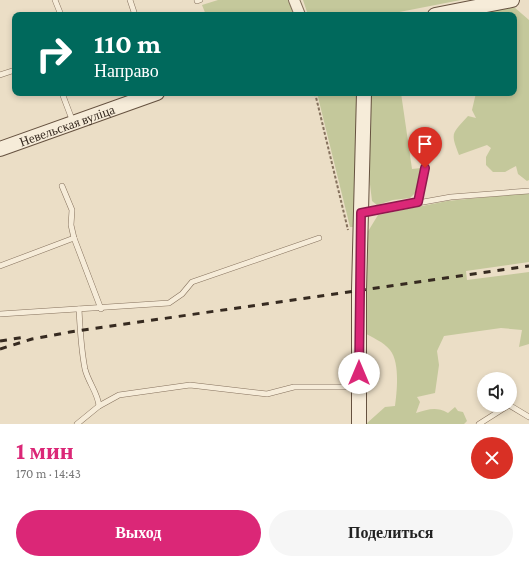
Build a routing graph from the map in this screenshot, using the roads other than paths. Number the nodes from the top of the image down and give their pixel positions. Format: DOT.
graph roads {
  1 [pos="55,0"];
  2 [pos="130,0"];
  3 [pos="294,0"];
  4 [pos="512,0"];
  5 [pos="59,12"];
  6 [pos="134,12"];
  7 [pos="299,12"];
  8 [pos="450,12"];
  9 [pos="12,71"];
  10 [pos="0,76"];
  11 [pos="63,96"];
  12 [pos="149,96"];
  13 [pos="364,96"];
  14 [pos="73,123"];
  15 [pos="0,149"];
  16 [pos="425,168"];
  17 [pos="62,186"];
  18 [pos="529,190"];
  19 [pos="418,202"];
  20 [pos="361,213"];
  21 [pos="74,238"];
  22 [pos="319,238"];
  23 [pos="0,266"];
  24 [pos="79,309"];
  25 [pos="101,309"];
  26 [pos="0,314"];
  27 [pos="359,387"];
  28 [pos="99,406"];
  29 [pos="529,418"];
  30 [pos="77,424"];
  31 [pos="359,424"];
  32 [pos="479,424"];
  1 -- 5 [label="lane"];
  2 -- 6 [label="lane"];
  3 -- 7 [label="street"];
  4 -- 8 [label="street"];
  9 -- 10 [label="lane"];
  11 -- 14 [label="lane"];
  12 -- 14 [label="street, Невельская вуліца"];
  13 -- 20 [label="street"];
  14 -- 15 [label="street, Невельская вуліца"];
  16 -- 19 [label="lane"];
  17 -- 21 [label="lane"];
  18 -- 19 [label="lane"];
  19 -- 20 [label="lane"];
  20 -- 27 [label="street"];
  21 -- 23 [label="lane"];
  21 -- 25 [label="lane"];
  22 -- 25 [label="lane"];
  24 -- 25 [label="lane"];
  24 -- 26 [label="lane"];
  24 -- 28 [label="lane"];
  27 -- 28 [label="lane"];
  27 -- 31 [label="street"];
  28 -- 30 [label="lane"];
  29 -- 32 [label="lane"];
}
